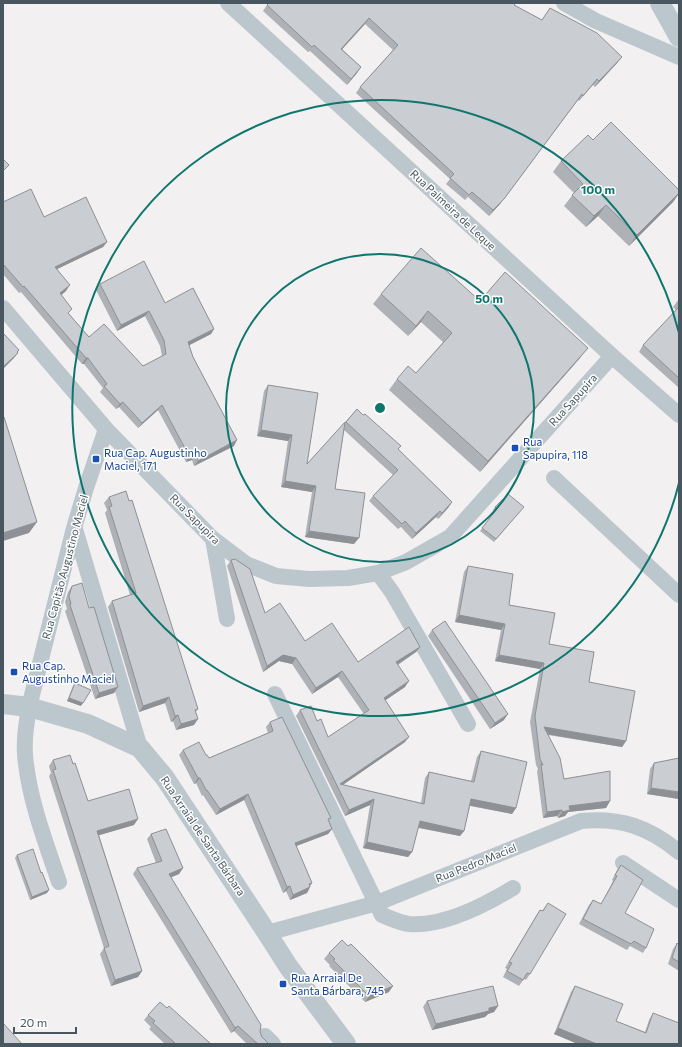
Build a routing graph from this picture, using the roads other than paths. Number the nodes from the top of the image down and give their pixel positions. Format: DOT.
graph roads {
  1 [pos="564,3"];
  2 [pos="660,3"];
  3 [pos="230,4"];
  4 [pos="679,37"];
  5 [pos="679,57"];
  6 [pos="3,308"];
  7 [pos="612,356"];
  8 [pos="679,415"];
  9 [pos="106,429"];
  10 [pos="554,478"];
  11 [pos="74,528"];
  12 [pos="213,539"];
  13 [pos="378,573"];
  14 [pos="679,595"];
  15 [pos="227,619"];
  16 [pos="275,694"];
  17 [pos="3,704"];
  18 [pos="29,707"];
  19 [pos="468,724"];
  20 [pos="140,748"];
  21 [pos="679,852"];
  22 [pos="624,863"];
  23 [pos="59,882"];
  24 [pos="513,888"];
  25 [pos="679,900"];
  26 [pos="377,903"];
  27 [pos="268,933"];
  28 [pos="346,1044"];
  1 -- 5 [label="street"];
  2 -- 4 [label="street"];
  3 -- 7 [label="street, Rua Palmeira de Leque"];
  6 -- 9 [label="street, Rua Sapupira"];
  7 -- 8 [label="street, Rua Palmeira de Leque"];
  7 -- 13 [label="street, Rua Sapupira"];
  9 -- 11 [label="street, Rua Capitão Augustino Maciel"];
  9 -- 12 [label="street, Rua Sapupira"];
  10 -- 14 [label="street"];
  11 -- 18 [label="street, Rua Capitão Augustino Maciel"];
  11 -- 20 [label="street"];
  12 -- 13 [label="street, Rua Sapupira"];
  12 -- 15 [label="street"];
  13 -- 19 [label="street"];
  16 -- 26 [label="street"];
  17 -- 18 [label="street, Rua Arraial de Santa Bárbara"];
  18 -- 20 [label="street, Rua Arraial de Santa Bárbara"];
  18 -- 23 [label="street, Rua Capitão Augustino Maciel"];
  20 -- 27 [label="street, Rua Arraial de Santa Bárbara"];
  21 -- 26 [label="street, Rua Pedro Maciel"];
  22 -- 25 [label="street"];
  24 -- 26 [label="street"];
  26 -- 27 [label="street, Rua Pedro Maciel"];
  27 -- 28 [label="street, Rua Arraial de Santa Bárbara"];
}
